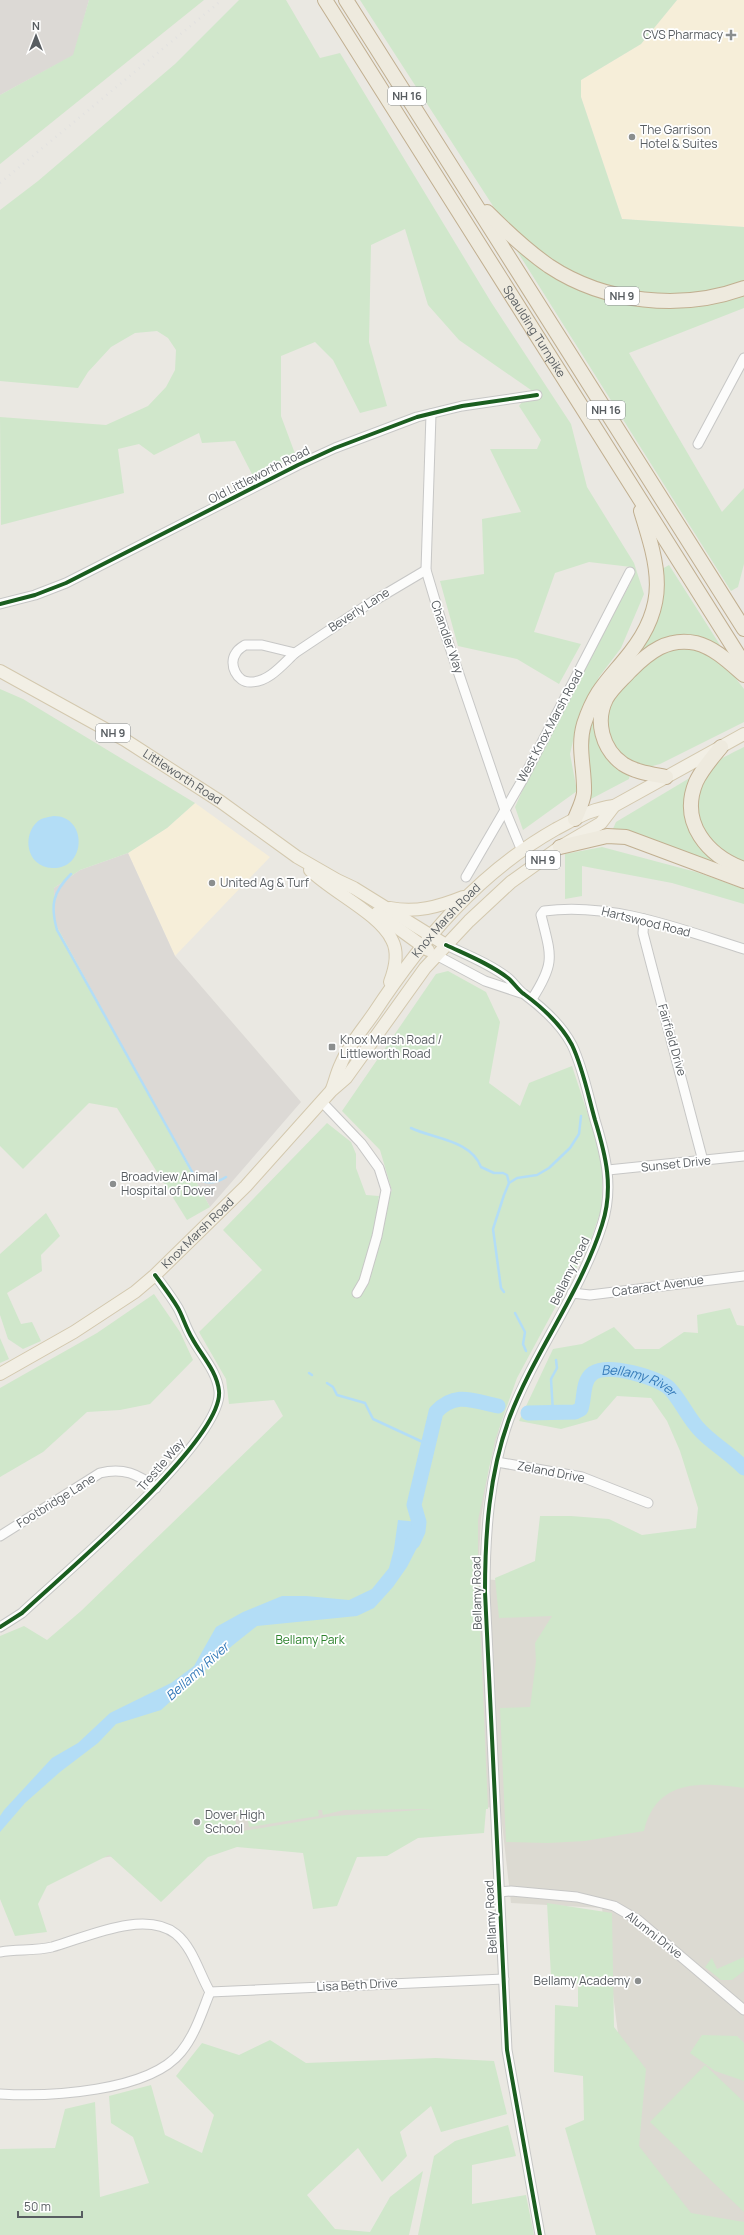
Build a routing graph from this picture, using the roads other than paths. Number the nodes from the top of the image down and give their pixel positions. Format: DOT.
graph roads {
  1 [pos="325,0"];
  2 [pos="346,0"];
  3 [pos="467,191"];
  4 [pos="744,288"];
  5 [pos="744,358"];
  6 [pos="537,395"];
  7 [pos="431,414"];
  8 [pos="698,444"];
  9 [pos="635,493"];
  10 [pos="426,570"];
  11 [pos="630,572"];
  12 [pos="0,604"];
  13 [pos="744,629"];
  14 [pos="295,653"];
  15 [pos="744,664"];
  16 [pos="0,671"];
  17 [pos="744,674"];
  18 [pos="744,734"];
  19 [pos="721,747"];
  20 [pos="666,777"];
  21 [pos="614,806"];
  22 [pos="505,810"];
  23 [pos="575,819"];
  24 [pos="560,847"];
  25 [pos="522,851"];
  26 [pos="296,857"];
  27 [pos="744,869"];
  28 [pos="466,876"];
  29 [pos="337,880"];
  30 [pos="744,881"];
  31 [pos="466,896"];
  32 [pos="384,906"];
  33 [pos="644,919"];
  34 [pos="430,936"];
  35 [pos="446,945"];
  36 [pos="422,946"];
  37 [pos="744,949"];
  38 [pos="436,955"];
  39 [pos="523,993"];
  40 [pos="385,997"];
  41 [pos="532,999"];
  42 [pos="331,1091"];
  43 [pos="322,1102"];
  44 [pos="744,1156"];
  45 [pos="703,1161"];
  46 [pos="608,1170"];
  47 [pos="155,1275"];
  48 [pos="744,1276"];
  49 [pos="572,1293"];
  50 [pos="357,1294"];
  51 [pos="0,1374"];
  52 [pos="498,1462"];
  53 [pos="156,1488"];
  54 [pos="648,1503"];
  55 [pos="0,1536"];
  56 [pos="0,1627"];
  57 [pos="499,1892"];
  58 [pos="0,1952"];
  59 [pos="504,1979"];
  60 [pos="210,1992"];
  61 [pos="744,2010"];
  62 [pos="0,2094"];
  63 [pos="540,2235"];
  1 -- 9 [label="highway, Spaulding Turnpike / NH 16"];
  2 -- 3 [label="highway, Spaulding Turnpike / NH 16"];
  3 -- 4 [label="highway, NH 9"];
  3 -- 13 [label="highway, Spaulding Turnpike / NH 16"];
  5 -- 8 [label="street"];
  6 -- 7 [label="street, Old Littleworth Road"];
  7 -- 10 [label="street, Chandler Way"];
  7 -- 12 [label="street, Old Littleworth Road"];
  9 -- 15 [label="highway, Spaulding Turnpike / NH 16"];
  9 -- 23 [label="highway"];
  10 -- 14 [label="street, Beverly Lane"];
  10 -- 22 [label="street, Chandler Way"];
  11 -- 22 [label="street, West Knox Marsh Road"];
  14 -- 14 [label="street, Beverly Lane"];
  16 -- 26 [label="main road, Littleworth Road / NH 9"];
  17 -- 20 [label="highway"];
  18 -- 19 [label="main road, Knox Marsh Road / NH 9"];
  19 -- 20 [label="main road, Knox Marsh Road / NH 9"];
  19 -- 27 [label="highway"];
  20 -- 21 [label="main road, Knox Marsh Road / NH 9"];
  21 -- 23 [label="main road, Knox Marsh Road / NH 9"];
  21 -- 24 [label="main road, Knox Marsh Road / NH 9"];
  22 -- 25 [label="street, Chandler Way"];
  22 -- 28 [label="street, West Knox Marsh Road"];
  23 -- 25 [label="main road, Knox Marsh Road / NH 9"];
  24 -- 30 [label="highway"];
  24 -- 35 [label="main road, Knox Marsh Road / NH 9"];
  25 -- 31 [label="main road, Knox Marsh Road / NH 9"];
  26 -- 29 [label="main road, Littleworth Road / NH 9"];
  26 -- 40 [label="main road"];
  29 -- 32 [label="main road, Littleworth Road / NH 9"];
  29 -- 36 [label="main road, Littleworth Road / NH 9"];
  31 -- 32 [label="main road, NH 9"];
  31 -- 34 [label="main road, Knox Marsh Road"];
  32 -- 34 [label="main road, Littleworth Road / NH 9"];
  33 -- 37 [label="street, Hartswood Road"];
  33 -- 41 [label="street, Hartswood Road"];
  33 -- 45 [label="street, Fairfield Drive"];
  34 -- 35 [label="main road, Littleworth Road / NH 9"];
  34 -- 36 [label="main road, Knox Marsh Road"];
  35 -- 38 [label="main road, Knox Marsh Road / NH 9"];
  35 -- 39 [label="street, Bellamy Road"];
  36 -- 38 [label="main road, Littleworth Road / NH 9"];
  36 -- 40 [label="main road, Knox Marsh Road"];
  38 -- 39 [label="street, Bellamy Road"];
  38 -- 42 [label="main road, Knox Marsh Road"];
  39 -- 41 [label="street, Bellamy Road"];
  40 -- 42 [label="main road, Knox Marsh Road"];
  41 -- 46 [label="street, Bellamy Road"];
  42 -- 43 [label="main road, Knox Marsh Road"];
  43 -- 47 [label="main road, Knox Marsh Road"];
  43 -- 50 [label="street"];
  44 -- 45 [label="street, Sunset Drive"];
  45 -- 46 [label="street, Sunset Drive"];
  46 -- 49 [label="street, Bellamy Road"];
  47 -- 51 [label="main road, Knox Marsh Road"];
  47 -- 53 [label="street, Trestle Way"];
  48 -- 49 [label="street, Cataract Avenue"];
  49 -- 52 [label="street, Bellamy Road"];
  52 -- 54 [label="street, Zeland Drive"];
  52 -- 57 [label="street, Bellamy Road"];
  53 -- 55 [label="street, Footbridge Lane"];
  53 -- 56 [label="street, Trestle Way"];
  57 -- 59 [label="street, Bellamy Road"];
  57 -- 61 [label="street, Alumni Drive"];
  58 -- 60 [label="street"];
  59 -- 60 [label="street, Lisa Beth Drive"];
  59 -- 63 [label="street, Bellamy Road"];
  60 -- 62 [label="street"];
}
